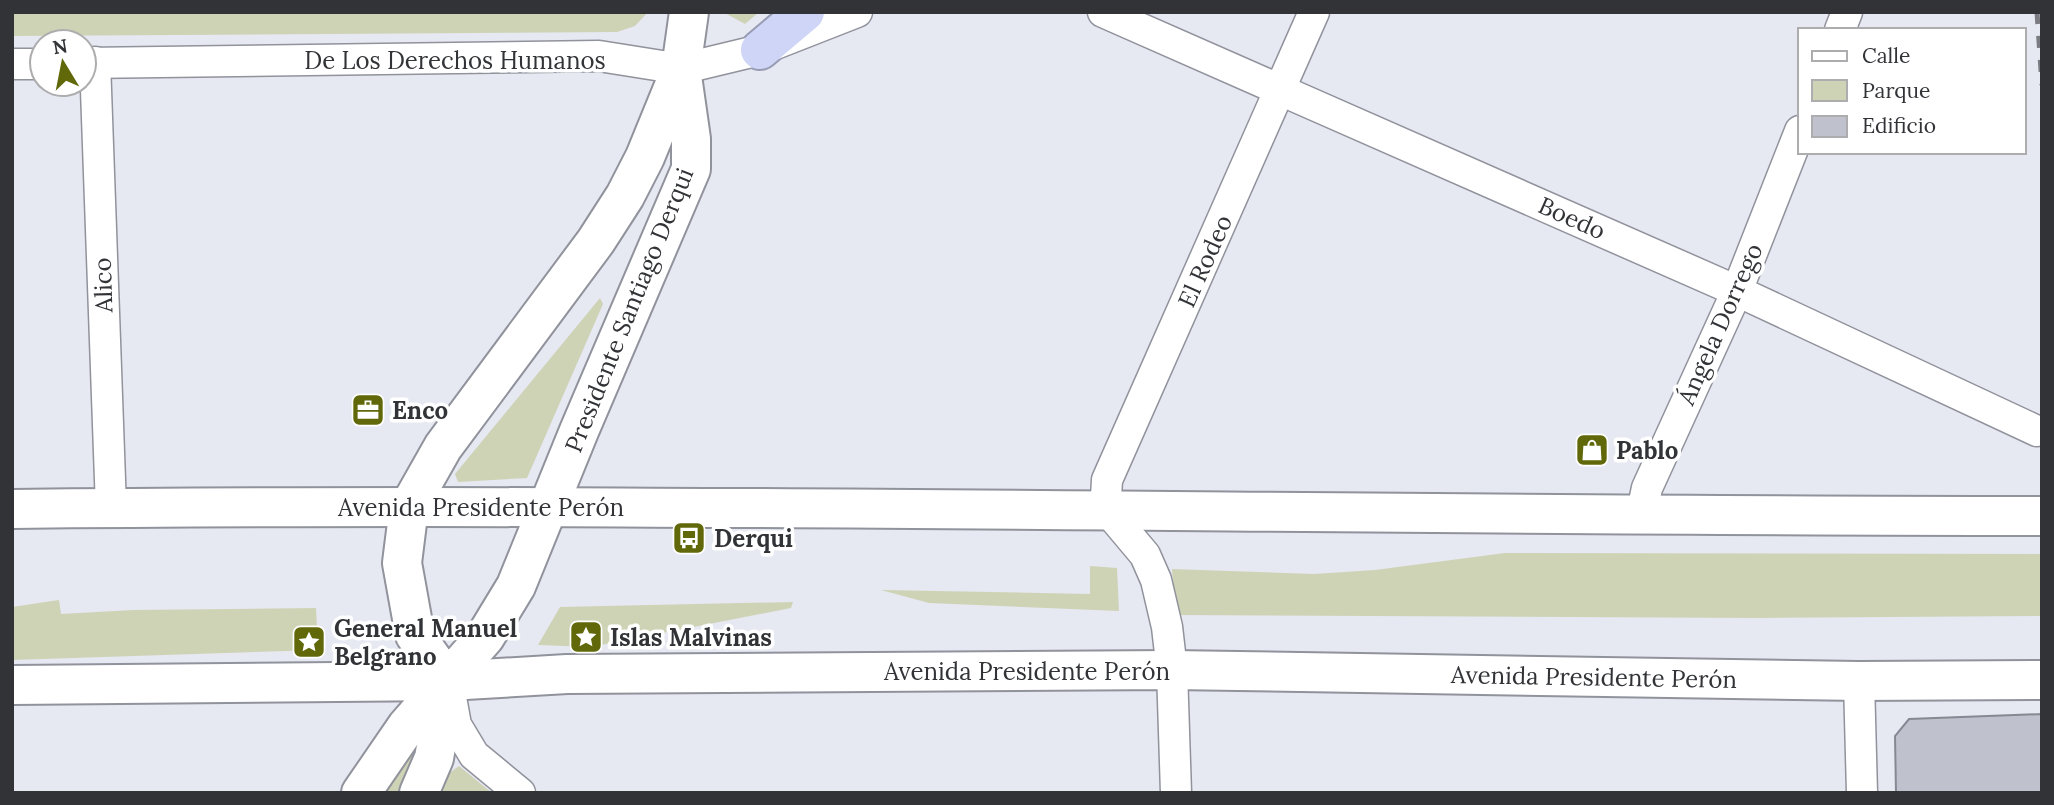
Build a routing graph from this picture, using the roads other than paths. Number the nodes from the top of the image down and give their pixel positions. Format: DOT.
graph roads {
  1 [pos="689,12"];
  2 [pos="805,12"];
  3 [pos="857,12"];
  4 [pos="1104,12"];
  5 [pos="1314,12"];
  6 [pos="760,50"];
  7 [pos="98,63"];
  8 [pos="681,69"];
  9 [pos="1281,89"];
  10 [pos="91,98"];
  11 [pos="1798,136"];
  12 [pos="1737,291"];
  13 [pos="2037,431"];
  14 [pos="409,507"];
  15 [pos="550,507"];
  16 [pos="111,508"];
  17 [pos="12,509"];
  18 [pos="1108,511"];
  19 [pos="1641,516"];
  20 [pos="2042,516"];
  21 [pos="1172,670"];
  22 [pos="2042,680"];
  23 [pos="447,681"];
  24 [pos="1859,681"];
  25 [pos="12,685"];
  26 [pos="361,793"];
  27 [pos="419,793"];
  28 [pos="520,793"];
  29 [pos="1176,793"];
  30 [pos="1862,793"];
  1 -- 8 [label="main road, Presidente Santiago Derqui"];
  2 -- 6 [label="highway"];
  3 -- 6 [label="street, De Los Derechos Humanos"];
  4 -- 9 [label="street, Boedo"];
  5 -- 9 [label="street, El Rodeo"];
  6 -- 8 [label="street, De Los Derechos Humanos"];
  7 -- 8 [label="street, De Los Derechos Humanos"];
  8 -- 14 [label="main road, Presidente Santiago Derqui"];
  8 -- 15 [label="main road, Presidente Santiago Derqui"];
  9 -- 12 [label="street, Boedo"];
  9 -- 18 [label="street, El Rodeo"];
  10 -- 16 [label="street, Alico"];
  11 -- 12 [label="street, Ángela Dorrego"];
  12 -- 13 [label="street, Boedo"];
  12 -- 19 [label="street, Ángela Dorrego"];
  14 -- 15 [label="main road, Avenida Presidente Perón"];
  14 -- 16 [label="main road, Avenida Presidente Perón"];
  14 -- 23 [label="main road, Presidente Santiago Derqui"];
  15 -- 18 [label="main road, Avenida Presidente Perón"];
  15 -- 23 [label="main road, Presidente Santiago Derqui"];
  16 -- 17 [label="main road, Avenida Presidente Perón"];
  18 -- 19 [label="main road, Avenida Presidente Perón"];
  18 -- 21 [label="street"];
  19 -- 20 [label="main road, Avenida Presidente Perón"];
  21 -- 23 [label="main road, Avenida Presidente Perón"];
  21 -- 24 [label="main road, Avenida Presidente Perón"];
  21 -- 29 [label="street"];
  22 -- 24 [label="main road, Avenida Presidente Perón"];
  23 -- 25 [label="main road, Avenida Presidente Perón"];
  23 -- 26 [label="main road, Presidente Santiago Derqui"];
  23 -- 27 [label="main road"];
  23 -- 28 [label="street"];
  24 -- 30 [label="street"];
}
